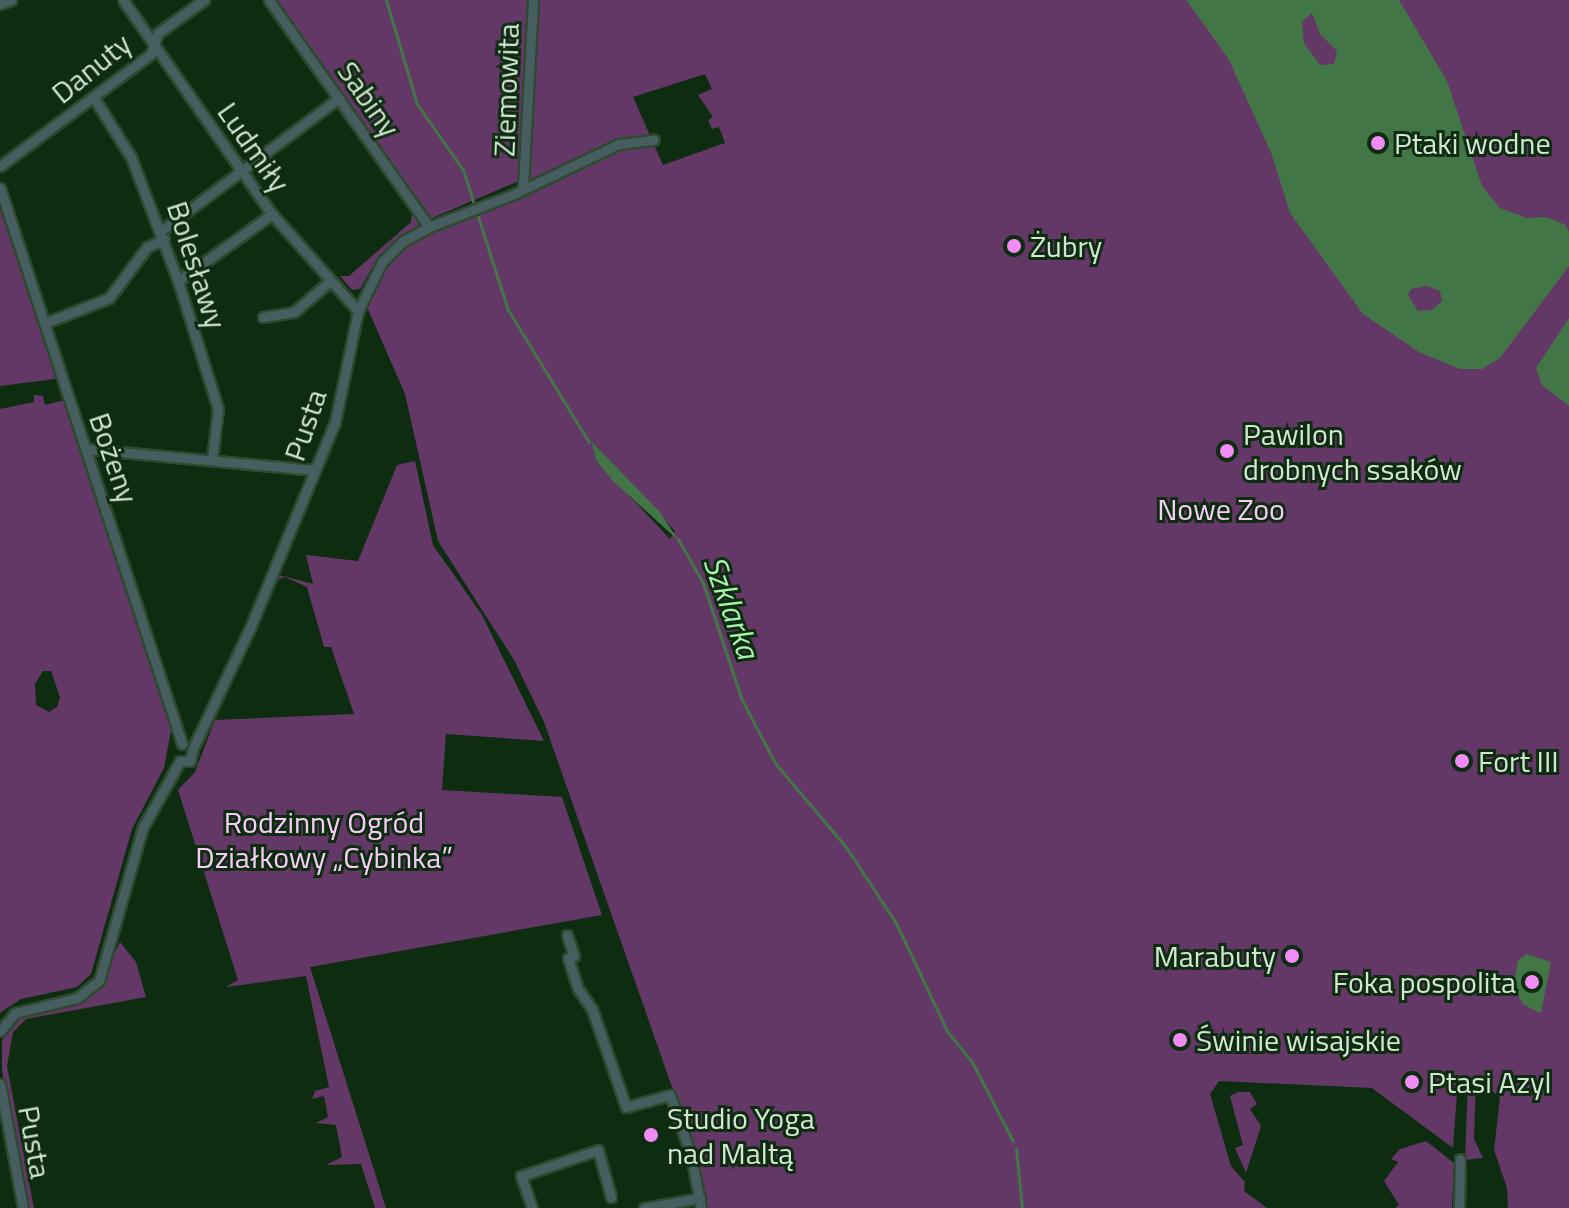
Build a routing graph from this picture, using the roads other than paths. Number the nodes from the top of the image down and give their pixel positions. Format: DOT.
graph roads {
  1 [pos="11,0"];
  2 [pos="123,0"];
  3 [pos="204,0"];
  4 [pos="269,0"];
  5 [pos="533,0"];
  6 [pos="0,4"];
  7 [pos="154,46"];
  8 [pos="94,98"];
  9 [pos="339,98"];
  10 [pos="654,140"];
  11 [pos="0,166"];
  12 [pos="241,170"];
  13 [pos="523,186"];
  14 [pos="0,188"];
  15 [pos="272,214"];
  16 [pos="429,227"];
  17 [pos="162,235"];
  18 [pos="178,281"];
  19 [pos="330,281"];
  20 [pos="358,311"];
  21 [pos="263,317"];
  22 [pos="45,323"];
  23 [pos="87,449"];
  24 [pos="212,459"];
  25 [pos="315,470"];
  26 [pos="182,744"];
  27 [pos="193,748"];
  28 [pos="180,761"];
  29 [pos="567,935"];
  30 [pos="0,1031"];
  31 [pos="0,1084"];
  32 [pos="1460,1159"];
  33 [pos="611,1197"];
  34 [pos="701,1203"];
  35 [pos="23,1208"];
  36 [pos="532,1208"];
  37 [pos="644,1208"];
  38 [pos="1459,1208"];
  1 -- 6 [label="street"];
  2 -- 7 [label="street, Ludmiły"];
  3 -- 7 [label="street, Danuty"];
  4 -- 9 [label="street, Sabiny"];
  5 -- 13 [label="street, Ziemowita"];
  7 -- 8 [label="street, Danuty"];
  7 -- 12 [label="street, Ludmiły"];
  8 -- 11 [label="street, Danuty"];
  8 -- 17 [label="street, Bolesławy"];
  9 -- 12 [label="street"];
  9 -- 16 [label="street, Sabiny"];
  10 -- 13 [label="street, Ziemowita"];
  12 -- 15 [label="street, Ludmiły"];
  12 -- 17 [label="street"];
  13 -- 16 [label="street, Pusta"];
  14 -- 22 [label="street, Bożeny"];
  15 -- 18 [label="street"];
  15 -- 19 [label="street, Ludmiły"];
  16 -- 20 [label="street, Pusta"];
  17 -- 18 [label="street, Bolesławy"];
  17 -- 22 [label="street"];
  18 -- 24 [label="street, Bolesławy"];
  19 -- 20 [label="street, Ludmiły"];
  19 -- 21 [label="street"];
  20 -- 25 [label="street, Pusta"];
  22 -- 23 [label="street, Bożeny"];
  23 -- 24 [label="street"];
  23 -- 26 [label="street, Bożeny"];
  24 -- 25 [label="street"];
  25 -- 27 [label="street, Pusta"];
  26 -- 27 [label="street"];
  26 -- 28 [label="street"];
  27 -- 28 [label="street"];
  28 -- 30 [label="street"];
  29 -- 34 [label="street"];
  31 -- 35 [label="street, Pusta"];
  32 -- 38 [label="street"];
  33 -- 36 [label="street"];
  34 -- 37 [label="street"];
}
